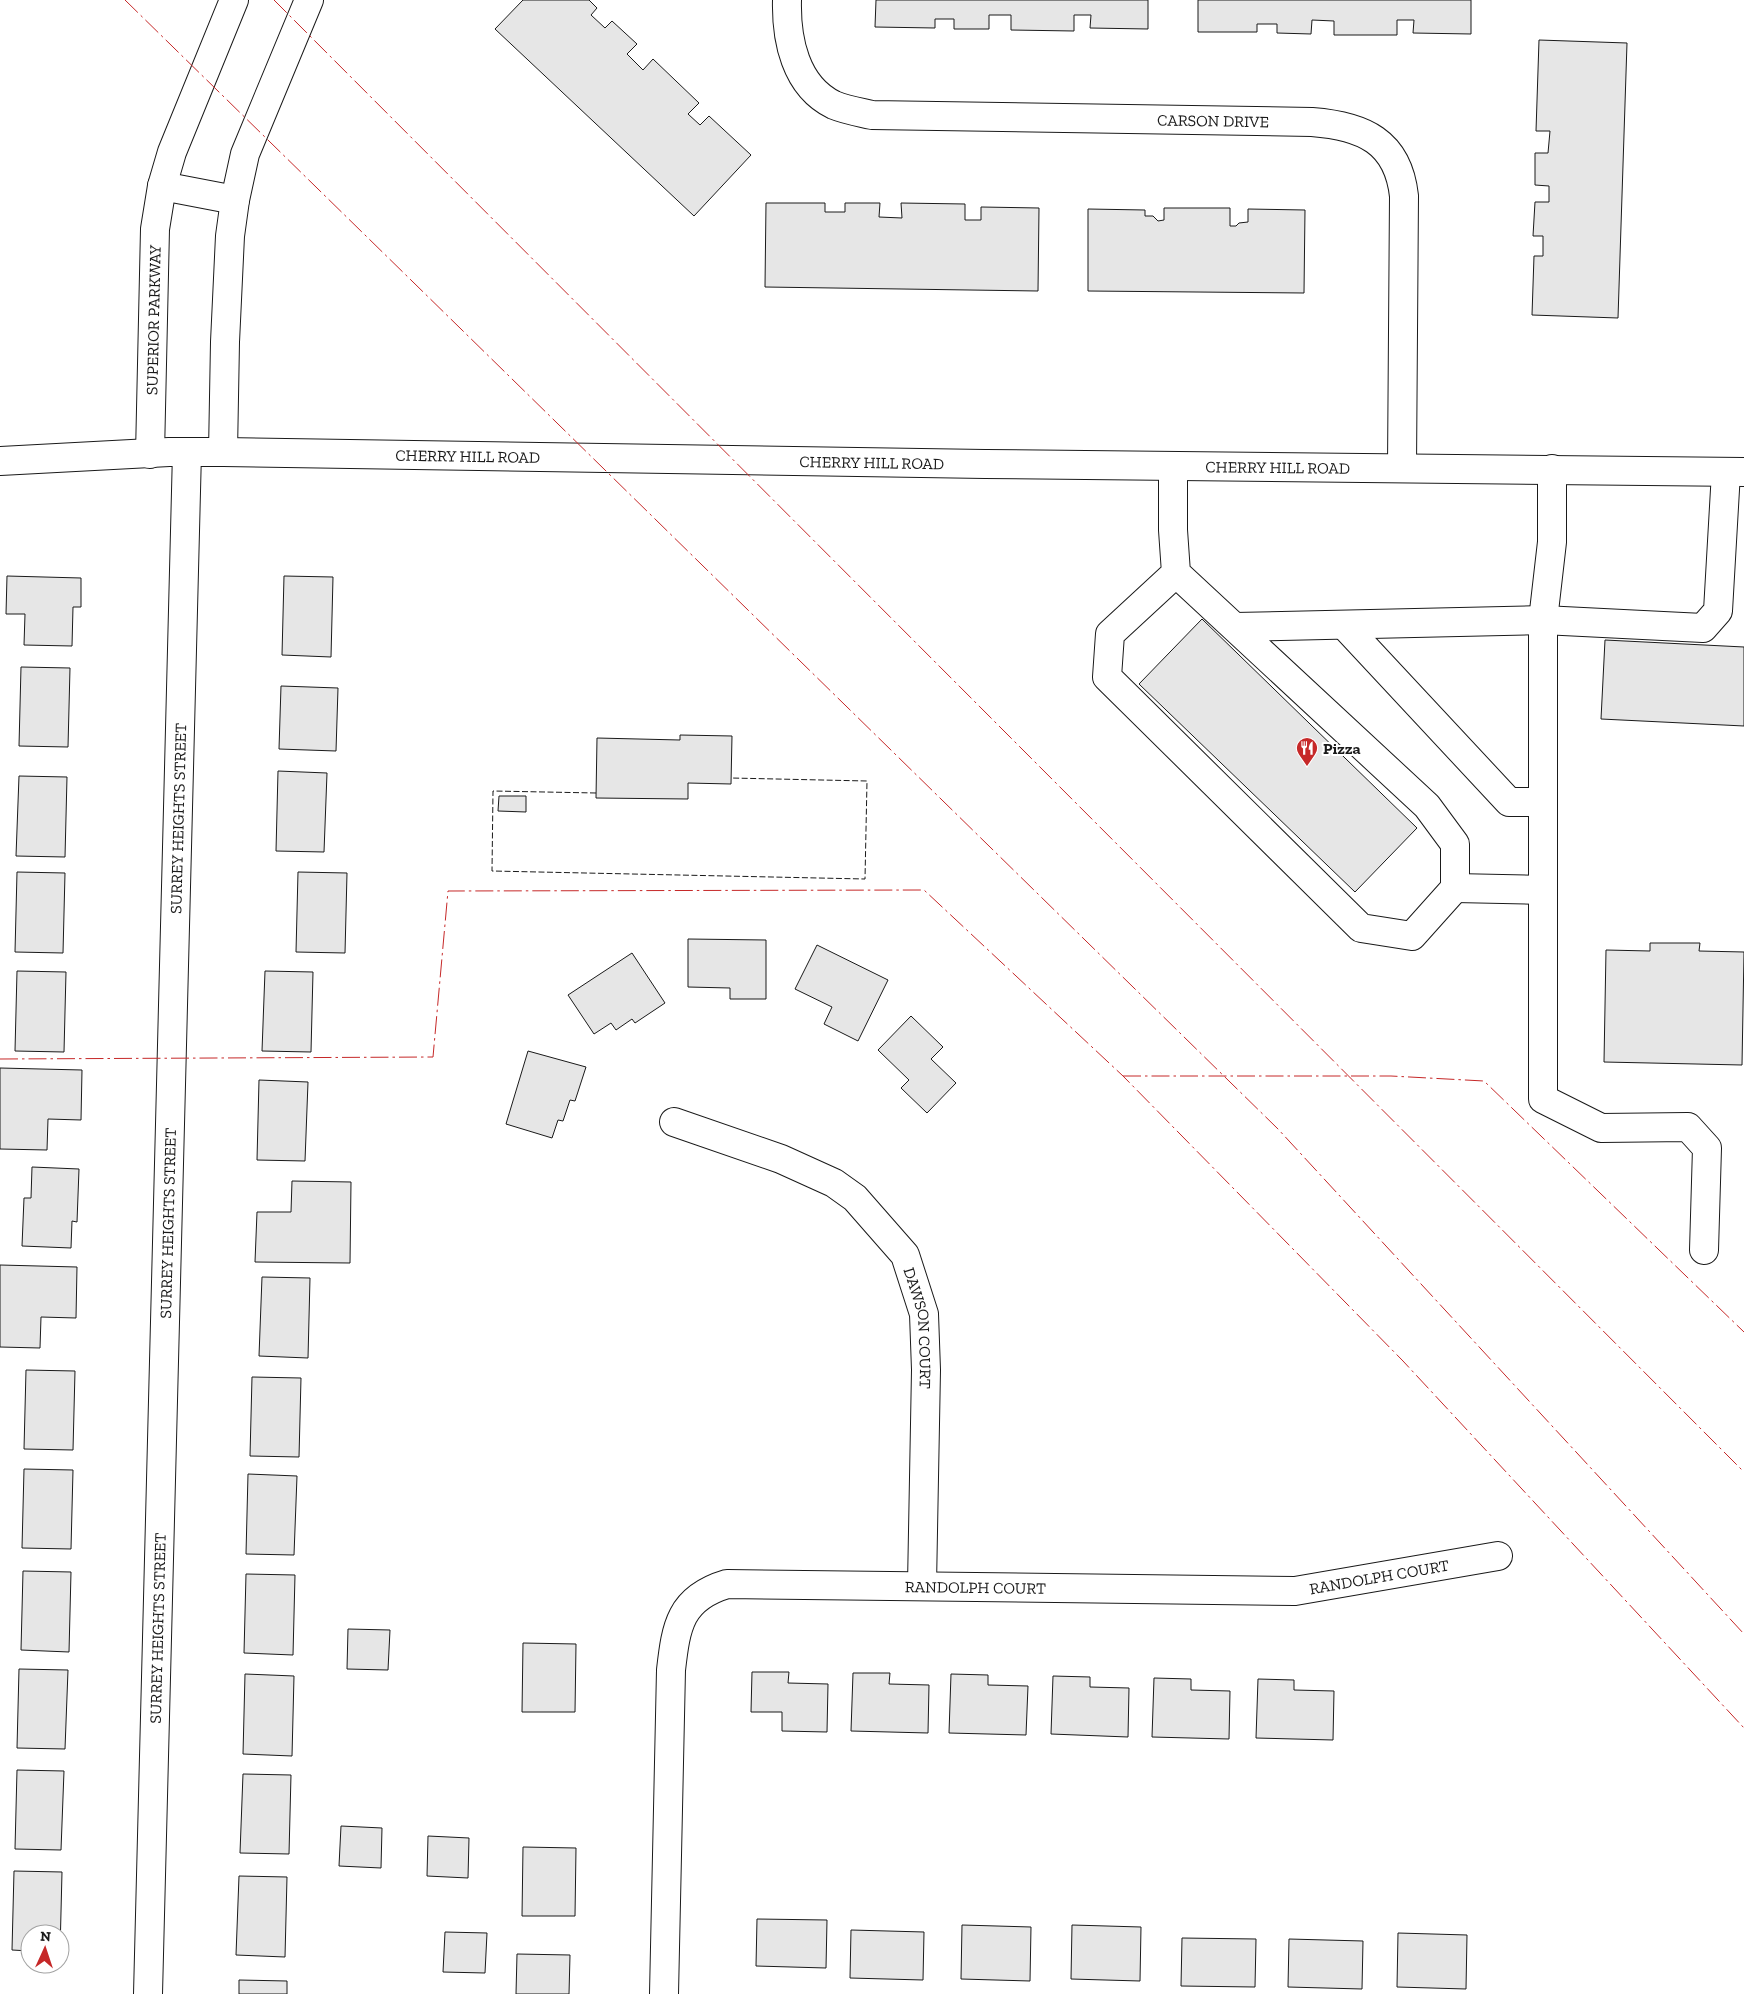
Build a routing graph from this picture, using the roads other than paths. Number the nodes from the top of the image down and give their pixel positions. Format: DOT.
graph roads {
  1 [pos="234,0"];
  2 [pos="309,0"];
  3 [pos="783,2"];
  4 [pos="162,186"];
  5 [pos="235,200"];
  6 [pos="187,452"];
  7 [pos="223,452"];
  8 [pos="150,454"];
  9 [pos="0,461"];
  10 [pos="1173,466"];
  11 [pos="1402,467"];
  12 [pos="1552,469"];
  13 [pos="1735,472"];
  14 [pos="1176,573"];
  15 [pos="1544,620"];
  16 [pos="1344,625"];
  17 [pos="1235,627"];
  18 [pos="1544,802"];
  19 [pos="1455,888"];
  20 [pos="1543,890"];
  21 [pos="674,1122"];
  22 [pos="1704,1250"];
  23 [pos="1498,1556"];
  24 [pos="922,1585"];
  25 [pos="148,1994"];
  26 [pos="664,1994"];
  1 -- 4 [label="street, SUPERIOR PARKWAY"];
  2 -- 5 [label="street"];
  3 -- 11 [label="street, CARSON DRIVE"];
  4 -- 5 [label="street"];
  4 -- 8 [label="street, SUPERIOR PARKWAY"];
  5 -- 7 [label="street"];
  6 -- 7 [label="street, CHERRY HILL ROAD"];
  6 -- 8 [label="street, CHERRY HILL ROAD"];
  6 -- 25 [label="street, SURREY HEIGHTS STREET"];
  7 -- 10 [label="street, CHERRY HILL ROAD"];
  8 -- 9 [label="street, CHERRY HILL ROAD"];
  10 -- 11 [label="street, CHERRY HILL ROAD"];
  10 -- 14 [label="street"];
  11 -- 12 [label="street, CHERRY HILL ROAD"];
  12 -- 13 [label="street, CHERRY HILL ROAD"];
  12 -- 15 [label="street"];
  13 -- 15 [label="street"];
  14 -- 17 [label="street"];
  14 -- 19 [label="street"];
  15 -- 16 [label="street"];
  15 -- 18 [label="street"];
  16 -- 17 [label="street"];
  16 -- 18 [label="street"];
  17 -- 19 [label="street"];
  18 -- 20 [label="street"];
  19 -- 20 [label="street"];
  20 -- 22 [label="street"];
  21 -- 24 [label="street, DAWSON COURT"];
  23 -- 24 [label="street, RANDOLPH COURT"];
  24 -- 26 [label="street, RANDOLPH COURT"];
}
